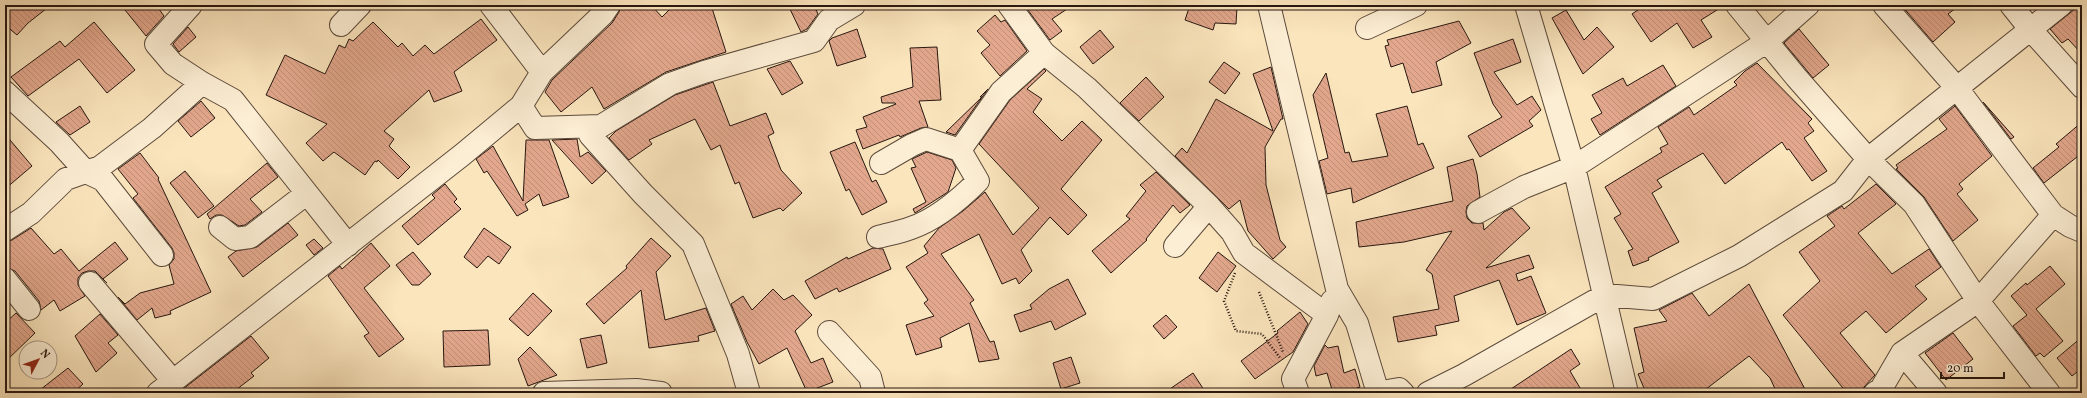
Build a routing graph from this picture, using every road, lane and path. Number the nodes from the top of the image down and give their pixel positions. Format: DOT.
graph roads {
  1 [pos="191,5"];
  2 [pos="360,5"];
  3 [pos="490,5"];
  4 [pos="609,5"];
  5 [pos="854,5"];
  6 [pos="1009,5"];
  7 [pos="1269,5"];
  8 [pos="1416,5"];
  9 [pos="1526,5"];
  10 [pos="1737,5"];
  11 [pos="1808,5"];
  12 [pos="1884,5"];
  13 [pos="2011,5"];
  14 [pos="2061,5"];
  15 [pos="341,24"];
  16 [pos="1367,28"];
  17 [pos="2031,30"];
  18 [pos="1766,42"];
  19 [pos="1044,53"];
  20 [pos="542,72"];
  21 [pos="202,83"];
  22 [pos="1956,87"];
  23 [pos="2082,87"];
  24 [pos="5,92"];
  25 [pos="522,106"];
  26 [pos="601,126"];
  27 [pos="960,150"];
  28 [pos="1868,159"];
  29 [pos="881,163"];
  30 [pos="1574,167"];
  31 [pos="86,172"];
  32 [pos="306,194"];
  33 [pos="1209,206"];
  34 [pos="1478,212"];
  35 [pos="2072,223"];
  36 [pos="220,226"];
  37 [pos="5,230"];
  38 [pos="878,237"];
  39 [pos="348,245"];
  40 [pos="1175,246"];
  41 [pos="1244,253"];
  42 [pos="162,255"];
  43 [pos="5,279"];
  44 [pos="90,283"];
  45 [pos="1336,288"];
  46 [pos="1258,290"];
  47 [pos="1605,295"];
  48 [pos="1978,301"];
  49 [pos="29,308"];
  50 [pos="1327,315"];
  51 [pos="829,332"];
  52 [pos="1902,353"];
  53 [pos="1282,359"];
  54 [pos="1296,386"];
  55 [pos="166,387"];
  56 [pos="544,393"];
  57 [pos="661,393"];
  58 [pos="749,393"];
  59 [pos="874,393"];
  60 [pos="1377,393"];
  61 [pos="1403,393"];
  62 [pos="1428,393"];
  63 [pos="1627,393"];
  64 [pos="1875,393"];
  65 [pos="1936,393"];
  66 [pos="2049,393"];
  1 -- 21 [label="street"];
  2 -- 15 [label="street"];
  3 -- 20 [label="street"];
  4 -- 20 [label="street"];
  5 -- 26 [label="street"];
  6 -- 19 [label="street"];
  7 -- 45 [label="street"];
  8 -- 16 [label="street"];
  9 -- 30 [label="street"];
  10 -- 18 [label="street"];
  11 -- 18 [label="street"];
  12 -- 22 [label="street"];
  13 -- 17 [label="street"];
  14 -- 17 [label="street"];
  17 -- 22 [label="street"];
  17 -- 23 [label="street"];
  18 -- 28 [label="street"];
  18 -- 30 [label="street"];
  19 -- 27 [label="street"];
  19 -- 33 [label="street"];
  20 -- 25 [label="street"];
  21 -- 31 [label="street"];
  21 -- 32 [label="street"];
  22 -- 28 [label="street"];
  22 -- 35 [label="street"];
  24 -- 31 [label="street"];
  25 -- 26 [label="street"];
  25 -- 39 [label="street"];
  26 -- 58 [label="street"];
  27 -- 29 [label="street"];
  27 -- 38 [label="street"];
  28 -- 47 [label="street"];
  28 -- 48 [label="street"];
  30 -- 34 [label="street"];
  30 -- 47 [label="street"];
  31 -- 37 [label="street"];
  31 -- 42 [label="street"];
  32 -- 36 [label="street"];
  32 -- 39 [label="street"];
  33 -- 40 [label="street"];
  33 -- 41 [label="street"];
  35 -- 48 [label="street"];
  39 -- 55 [label="street"];
  41 -- 50 [label="street"];
  41 -- 53 [label="path"];
  43 -- 49 [label="street"];
  44 -- 55 [label="street"];
  45 -- 50 [label="street"];
  45 -- 60 [label="street"];
  46 -- 54 [label="path"];
  47 -- 62 [label="street"];
  47 -- 63 [label="street"];
  48 -- 52 [label="street"];
  48 -- 66 [label="street"];
  50 -- 54 [label="street"];
  51 -- 59 [label="street"];
  52 -- 64 [label="street"];
  52 -- 65 [label="street"];
  56 -- 57 [label="street"];
  60 -- 61 [label="street"];
}
